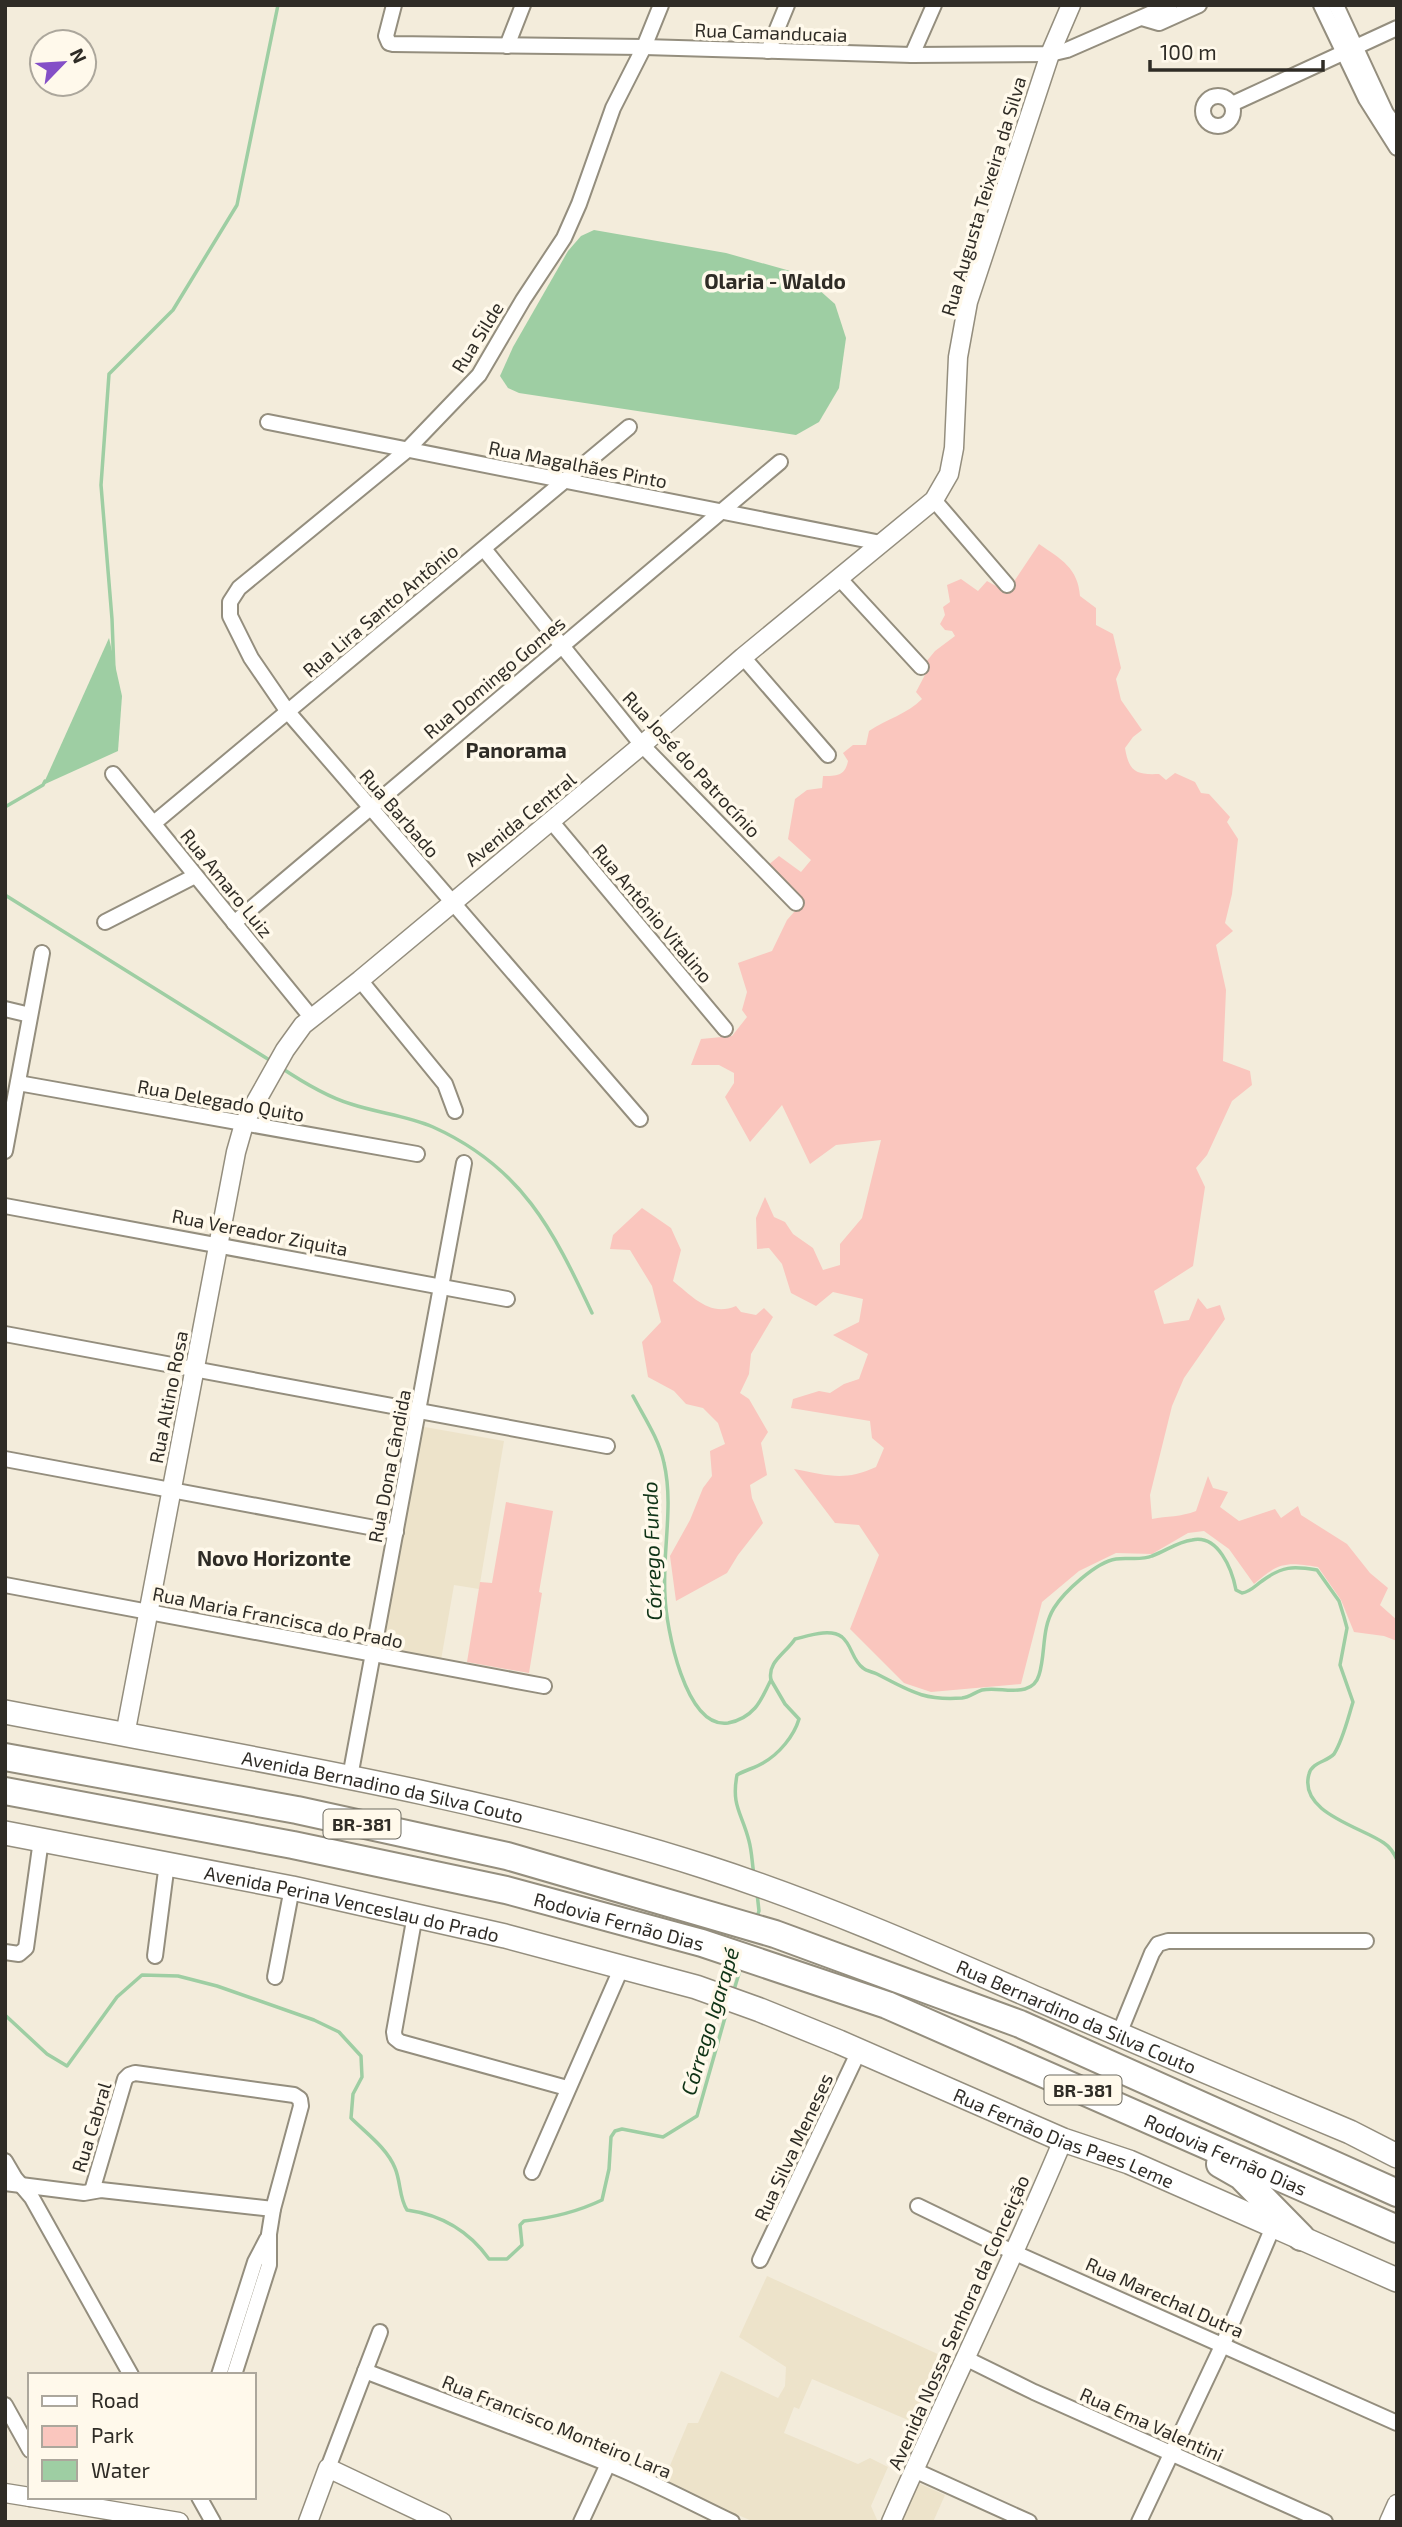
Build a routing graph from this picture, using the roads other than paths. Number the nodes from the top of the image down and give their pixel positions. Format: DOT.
graph roads {
  1 [pos="394,5"];
  2 [pos="523,5"];
  3 [pos="661,5"];
  4 [pos="787,5"];
  5 [pos="934,5"];
  6 [pos="1071,5"];
  7 [pos="1170,5"];
  8 [pos="1199,5"];
  9 [pos="1321,5"];
  10 [pos="1336,5"];
  11 [pos="1142,18"];
  12 [pos="1397,28"];
  13 [pos="507,46"];
  14 [pos="644,47"];
  15 [pos="1349,50"];
  16 [pos="768,51"];
  17 [pos="1050,54"];
  18 [pos="912,55"];
  19 [pos="1232,104"];
  20 [pos="1397,128"];
  21 [pos="1397,148"];
  22 [pos="268,422"];
  23 [pos="629,427"];
  24 [pos="407,451"];
  25 [pos="780,462"];
  26 [pos="566,480"];
  27 [pos="934,500"];
  28 [pos="719,511"];
  29 [pos="881,543"];
  30 [pos="484,549"];
  31 [pos="839,578"];
  32 [pos="1007,585"];
  33 [pos="230,616"];
  34 [pos="563,645"];
  35 [pos="743,657"];
  36 [pos="921,667"];
  37 [pos="288,712"];
  38 [pos="642,745"];
  39 [pos="828,755"];
  40 [pos="113,774"];
  41 [pos="370,808"];
  42 [pos="551,821"];
  43 [pos="155,823"];
  44 [pos="195,876"];
  45 [pos="452,902"];
  46 [pos="796,904"];
  47 [pos="105,922"];
  48 [pos="234,923"];
  49 [pos="42,953"];
  50 [pos="360,980"];
  51 [pos="5,1009"];
  52 [pos="30,1015"];
  53 [pos="311,1017"];
  54 [pos="725,1028"];
  55 [pos="272,1073"];
  56 [pos="18,1083"];
  57 [pos="455,1111"];
  58 [pos="640,1119"];
  59 [pos="244,1124"];
  60 [pos="5,1151"];
  61 [pos="417,1154"];
  62 [pos="464,1163"];
  63 [pos="5,1206"];
  64 [pos="219,1244"];
  65 [pos="442,1286"];
  66 [pos="507,1299"];
  67 [pos="5,1334"];
  68 [pos="195,1368"];
  69 [pos="419,1411"];
  70 [pos="607,1446"];
  71 [pos="5,1459"];
  72 [pos="172,1489"];
  73 [pos="396,1532"];
  74 [pos="5,1585"];
  75 [pos="148,1611"];
  76 [pos="373,1655"];
  77 [pos="544,1686"];
  78 [pos="5,1712"];
  79 [pos="125,1735"];
  80 [pos="5,1757"];
  81 [pos="350,1777"];
  82 [pos="5,1791"];
  83 [pos="5,1833"];
  84 [pos="41,1840"];
  85 [pos="167,1863"];
  86 [pos="755,1883"];
  87 [pos="292,1888"];
  88 [pos="415,1915"];
  89 [pos="1367,1941"];
  90 [pos="5,1952"];
  91 [pos="155,1956"];
  92 [pos="621,1969"];
  93 [pos="275,1977"];
  94 [pos="730,2000"];
  95 [pos="1119,2035"];
  96 [pos="859,2052"];
  97 [pos="567,2088"];
  98 [pos="1099,2097"];
  99 [pos="1063,2140"];
  100 [pos="1397,2156"];
  101 [pos="5,2161"];
  102 [pos="532,2172"];
  103 [pos="5,2183"];
  104 [pos="21,2185"];
  105 [pos="92,2191"];
  106 [pos="1397,2193"];
  107 [pos="918,2206"];
  108 [pos="273,2209"];
  109 [pos="1273,2227"];
  110 [pos="1397,2229"];
  111 [pos="269,2234"];
  112 [pos="1301,2238"];
  113 [pos="1016,2253"];
  114 [pos="760,2260"];
  115 [pos="1397,2280"];
  116 [pos="380,2332"];
  117 [pos="1223,2344"];
  118 [pos="965,2358"];
  119 [pos="365,2371"];
  120 [pos="130,2373"];
  121 [pos="220,2373"];
  122 [pos="235,2373"];
  123 [pos="5,2404"];
  124 [pos="1397,2423"];
  125 [pos="28,2445"];
  126 [pos="1170,2452"];
  127 [pos="608,2464"];
  128 [pos="328,2468"];
  129 [pos="914,2470"];
  130 [pos="5,2493"];
  131 [pos="28,2497"];
  132 [pos="200,2499"];
  133 [pos="57,2500"];
  134 [pos="1397,2504"];
  135 [pos="135,2518"];
  136 [pos="440,2521"];
  137 [pos="179,2522"];
  138 [pos="213,2522"];
  139 [pos="308,2522"];
  140 [pos="581,2522"];
  141 [pos="732,2522"];
  142 [pos="891,2522"];
  143 [pos="1030,2522"];
  144 [pos="1139,2522"];
  145 [pos="1325,2522"];
  146 [pos="1389,2522"];
  1 -- 13 [label="street, Rua Camanducaia"];
  2 -- 13 [label="street"];
  3 -- 14 [label="street, Rua Silde"];
  4 -- 16 [label="street"];
  5 -- 18 [label="street"];
  6 -- 17 [label="street, Rua Augusta Teixeira da Silva"];
  7 -- 11 [label="street, Rua Camanducaia"];
  8 -- 11 [label="street, Rua Camanducaia"];
  9 -- 15 [label="street"];
  10 -- 15 [label="street"];
  11 -- 17 [label="street, Rua Camanducaia"];
  12 -- 15 [label="street"];
  13 -- 14 [label="street, Rua Camanducaia"];
  14 -- 16 [label="street, Rua Camanducaia"];
  14 -- 24 [label="street, Rua Silde"];
  15 -- 19 [label="street"];
  15 -- 20 [label="street"];
  15 -- 21 [label="street"];
  16 -- 18 [label="street, Rua Camanducaia"];
  17 -- 18 [label="street, Rua Camanducaia"];
  17 -- 27 [label="street, Rua Augusta Teixeira da Silva"];
  22 -- 24 [label="street, Rua Magalhães Pinto"];
  23 -- 26 [label="street, Rua Lira Santo Antônio"];
  24 -- 26 [label="street, Rua Magalhães Pinto"];
  24 -- 33 [label="street, Rua Silde"];
  25 -- 28 [label="street, Rua Domingo Gomes"];
  26 -- 28 [label="street, Rua Magalhães Pinto"];
  26 -- 30 [label="street, Rua Lira Santo Antônio"];
  27 -- 29 [label="street, Rua Augusta Teixeira da Silva"];
  27 -- 32 [label="street"];
  28 -- 29 [label="street, Rua Magalhães Pinto"];
  28 -- 34 [label="street, Rua Domingo Gomes"];
  29 -- 31 [label="street, Avenida Central"];
  30 -- 34 [label="street, Rua José do Patrocínio"];
  30 -- 37 [label="street, Rua Lira Santo Antônio"];
  31 -- 35 [label="street, Avenida Central"];
  31 -- 36 [label="street"];
  33 -- 37 [label="street, Rua Barbado"];
  34 -- 38 [label="street, Rua José do Patrocínio"];
  34 -- 41 [label="street, Rua Domingo Gomes"];
  35 -- 38 [label="street, Avenida Central"];
  35 -- 39 [label="street"];
  37 -- 41 [label="street, Rua Barbado"];
  37 -- 43 [label="street, Rua Lira Santo Antônio"];
  38 -- 42 [label="street, Avenida Central"];
  38 -- 46 [label="street, Rua José do Patrocínio"];
  40 -- 43 [label="street, Rua Amaro Luiz"];
  41 -- 45 [label="street, Rua Barbado"];
  41 -- 48 [label="street, Rua Domingo Gomes"];
  42 -- 45 [label="street, Avenida Central"];
  42 -- 54 [label="street, Rua Antônio Vitalino"];
  43 -- 44 [label="street, Rua Amaro Luiz"];
  44 -- 47 [label="street"];
  44 -- 48 [label="street, Rua Amaro Luiz"];
  45 -- 50 [label="street, Avenida Central"];
  45 -- 58 [label="street, Rua Barbado"];
  48 -- 53 [label="street, Rua Amaro Luiz"];
  49 -- 52 [label="street"];
  50 -- 53 [label="street, Avenida Central"];
  50 -- 57 [label="street"];
  51 -- 52 [label="street"];
  52 -- 56 [label="street"];
  53 -- 55 [label="street, Avenida Central"];
  55 -- 59 [label="street, Rua Altino Rosa"];
  56 -- 59 [label="street, Rua Delegado Quito"];
  56 -- 60 [label="street"];
  59 -- 61 [label="street, Rua Delegado Quito"];
  59 -- 64 [label="street, Rua Altino Rosa"];
  62 -- 65 [label="street, Rua Dona Cândida"];
  63 -- 64 [label="street, Rua Vereador Ziquita"];
  64 -- 65 [label="street, Rua Vereador Ziquita"];
  64 -- 68 [label="street, Rua Altino Rosa"];
  65 -- 66 [label="street, Rua Vereador Ziquita"];
  65 -- 69 [label="street, Rua Dona Cândida"];
  67 -- 68 [label="street"];
  68 -- 69 [label="street"];
  68 -- 72 [label="street, Rua Altino Rosa"];
  69 -- 70 [label="street"];
  69 -- 73 [label="street, Rua Dona Cândida"];
  71 -- 72 [label="street"];
  72 -- 73 [label="street"];
  72 -- 75 [label="street, Rua Altino Rosa"];
  73 -- 76 [label="street, Rua Dona Cândida"];
  74 -- 75 [label="street, Rua Maria Francisca do Prado"];
  75 -- 76 [label="street, Rua Maria Francisca do Prado"];
  75 -- 79 [label="street, Rua Altino Rosa"];
  76 -- 77 [label="street, Rua Maria Francisca do Prado"];
  76 -- 81 [label="street, Rua Dona Cândida"];
  78 -- 79 [label="main road, Avenida Bernadino da Silva Couto"];
  79 -- 81 [label="main road, Avenida Bernadino da Silva Couto"];
  80 -- 106 [label="highway, Rodovia Fernão Dias / BR-381"];
  81 -- 86 [label="main road, Avenida Bernadino da Silva Couto"];
  82 -- 98 [label="highway, Rodovia Fernão Dias / BR-381"];
  83 -- 84 [label="main road, Avenida Perina Venceslau do Prado"];
  84 -- 85 [label="main road, Avenida Perina Venceslau do Prado"];
  84 -- 90 [label="street"];
  85 -- 87 [label="main road, Avenida Perina Venceslau do Prado"];
  85 -- 91 [label="street"];
  86 -- 95 [label="main road, Rua Bernardino da Silva Couto"];
  87 -- 88 [label="main road, Avenida Perina Venceslau do Prado"];
  87 -- 93 [label="street"];
  88 -- 92 [label="main road, Avenida Perina Venceslau do Prado"];
  88 -- 97 [label="street"];
  89 -- 95 [label="street"];
  92 -- 94 [label="main road, Avenida Perina Venceslau do Prado"];
  92 -- 97 [label="street"];
  94 -- 96 [label="main road, Rua Fernão Dias Paes Leme"];
  95 -- 100 [label="main road, Rua Bernardino da Silva Couto"];
  96 -- 99 [label="main road, Rua Fernão Dias Paes Leme"];
  96 -- 114 [label="street, Rua Silva Meneses"];
  97 -- 102 [label="street"];
  98 -- 110 [label="highway, Rodovia Fernão Dias / BR-381"];
  98 -- 112 [label="highway"];
  99 -- 109 [label="main road, Rua Fernão Dias Paes Leme"];
  99 -- 113 [label="street, Avenida Nossa Senhora da Conceição"];
  101 -- 104 [label="street"];
  103 -- 104 [label="street"];
  104 -- 105 [label="street"];
  104 -- 120 [label="street"];
  105 -- 108 [label="street"];
  105 -- 108 [label="street, Rua Cabral"];
  107 -- 113 [label="street, Rua Marechal Dutra"];
  108 -- 111 [label="street"];
  109 -- 112 [label="main road, Rua Fernão Dias Paes Leme"];
  109 -- 117 [label="street"];
  111 -- 121 [label="street"];
  111 -- 122 [label="street"];
  112 -- 115 [label="main road, Rua Fernão Dias Paes Leme"];
  113 -- 117 [label="street, Rua Marechal Dutra"];
  113 -- 118 [label="street, Avenida Nossa Senhora da Conceição"];
  116 -- 119 [label="street"];
  117 -- 124 [label="street, Rua Marechal Dutra"];
  117 -- 126 [label="street"];
  118 -- 126 [label="street, Rua Ema Valentini"];
  118 -- 129 [label="street, Avenida Nossa Senhora da Conceição"];
  119 -- 127 [label="street, Rua Francisco Monteiro Lara"];
  119 -- 128 [label="street"];
  123 -- 125 [label="street"];
  126 -- 144 [label="street"];
  126 -- 145 [label="street, Rua Ema Valentini"];
  127 -- 140 [label="street"];
  127 -- 141 [label="street, Rua Francisco Monteiro Lara"];
  128 -- 136 [label="street"];
  128 -- 139 [label="street"];
  129 -- 142 [label="street, Avenida Nossa Senhora da Conceição"];
  129 -- 143 [label="street"];
  130 -- 131 [label="street"];
  132 -- 138 [label="street"];
  133 -- 135 [label="street"];
  134 -- 146 [label="street"];
  135 -- 137 [label="street"];
}
